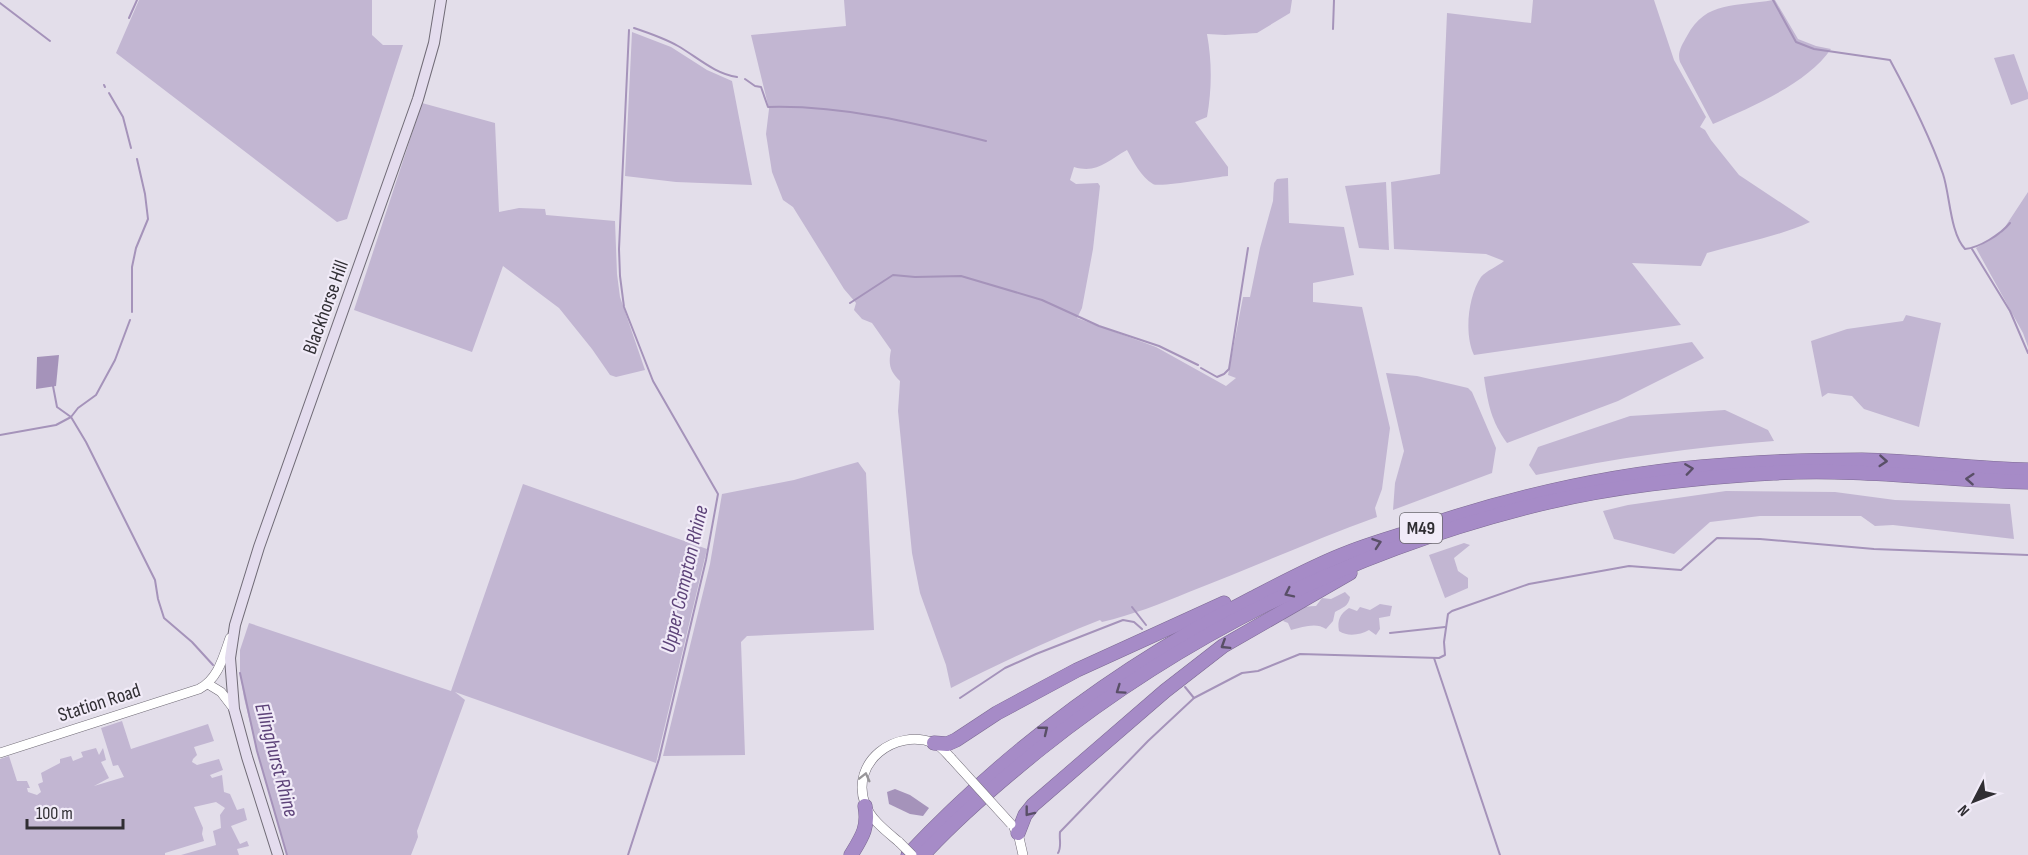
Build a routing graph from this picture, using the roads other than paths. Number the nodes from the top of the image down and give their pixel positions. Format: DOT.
graph roads {
  1 [pos="441,0"];
  2 [pos="2028,471"];
  3 [pos="2028,482"];
  4 [pos="1385,553"];
  5 [pos="1342,554"];
  6 [pos="235,625"];
  7 [pos="208,684"];
  8 [pos="234,709"];
  9 [pos="933,743"];
  10 [pos="0,753"];
  11 [pos="865,806"];
  12 [pos="1014,829"];
  13 [pos="278,855"];
  14 [pos="851,855"];
  15 [pos="910,855"];
  16 [pos="923,855"];
  17 [pos="1023,855"];
  1 -- 6 [label="main road, Blackhorse Hill"];
  5 -- 2 [label="highway, M49, one-way"];
  3 -- 4 [label="highway, M49, one-way"];
  4 -- 12 [label="highway, M49, one-way"];
  4 -- 16 [label="highway, M49, one-way"];
  5 -- 9 [label="highway, M49"];
  15 -- 5 [label="highway, M49, one-way"];
  6 -- 7 [label="street"];
  6 -- 8 [label="main road, Blackhorse Hill"];
  7 -- 8 [label="street"];
  7 -- 10 [label="street, Station Road"];
  8 -- 13 [label="main road, Blackhorse Hill"];
  11 -- 9 [label="street, one-way"];
  9 -- 12 [label="street, bridge"];
  11 -- 14 [label="highway"];
  11 -- 15 [label="street, bridge"];
  12 -- 17 [label="street"];
}
